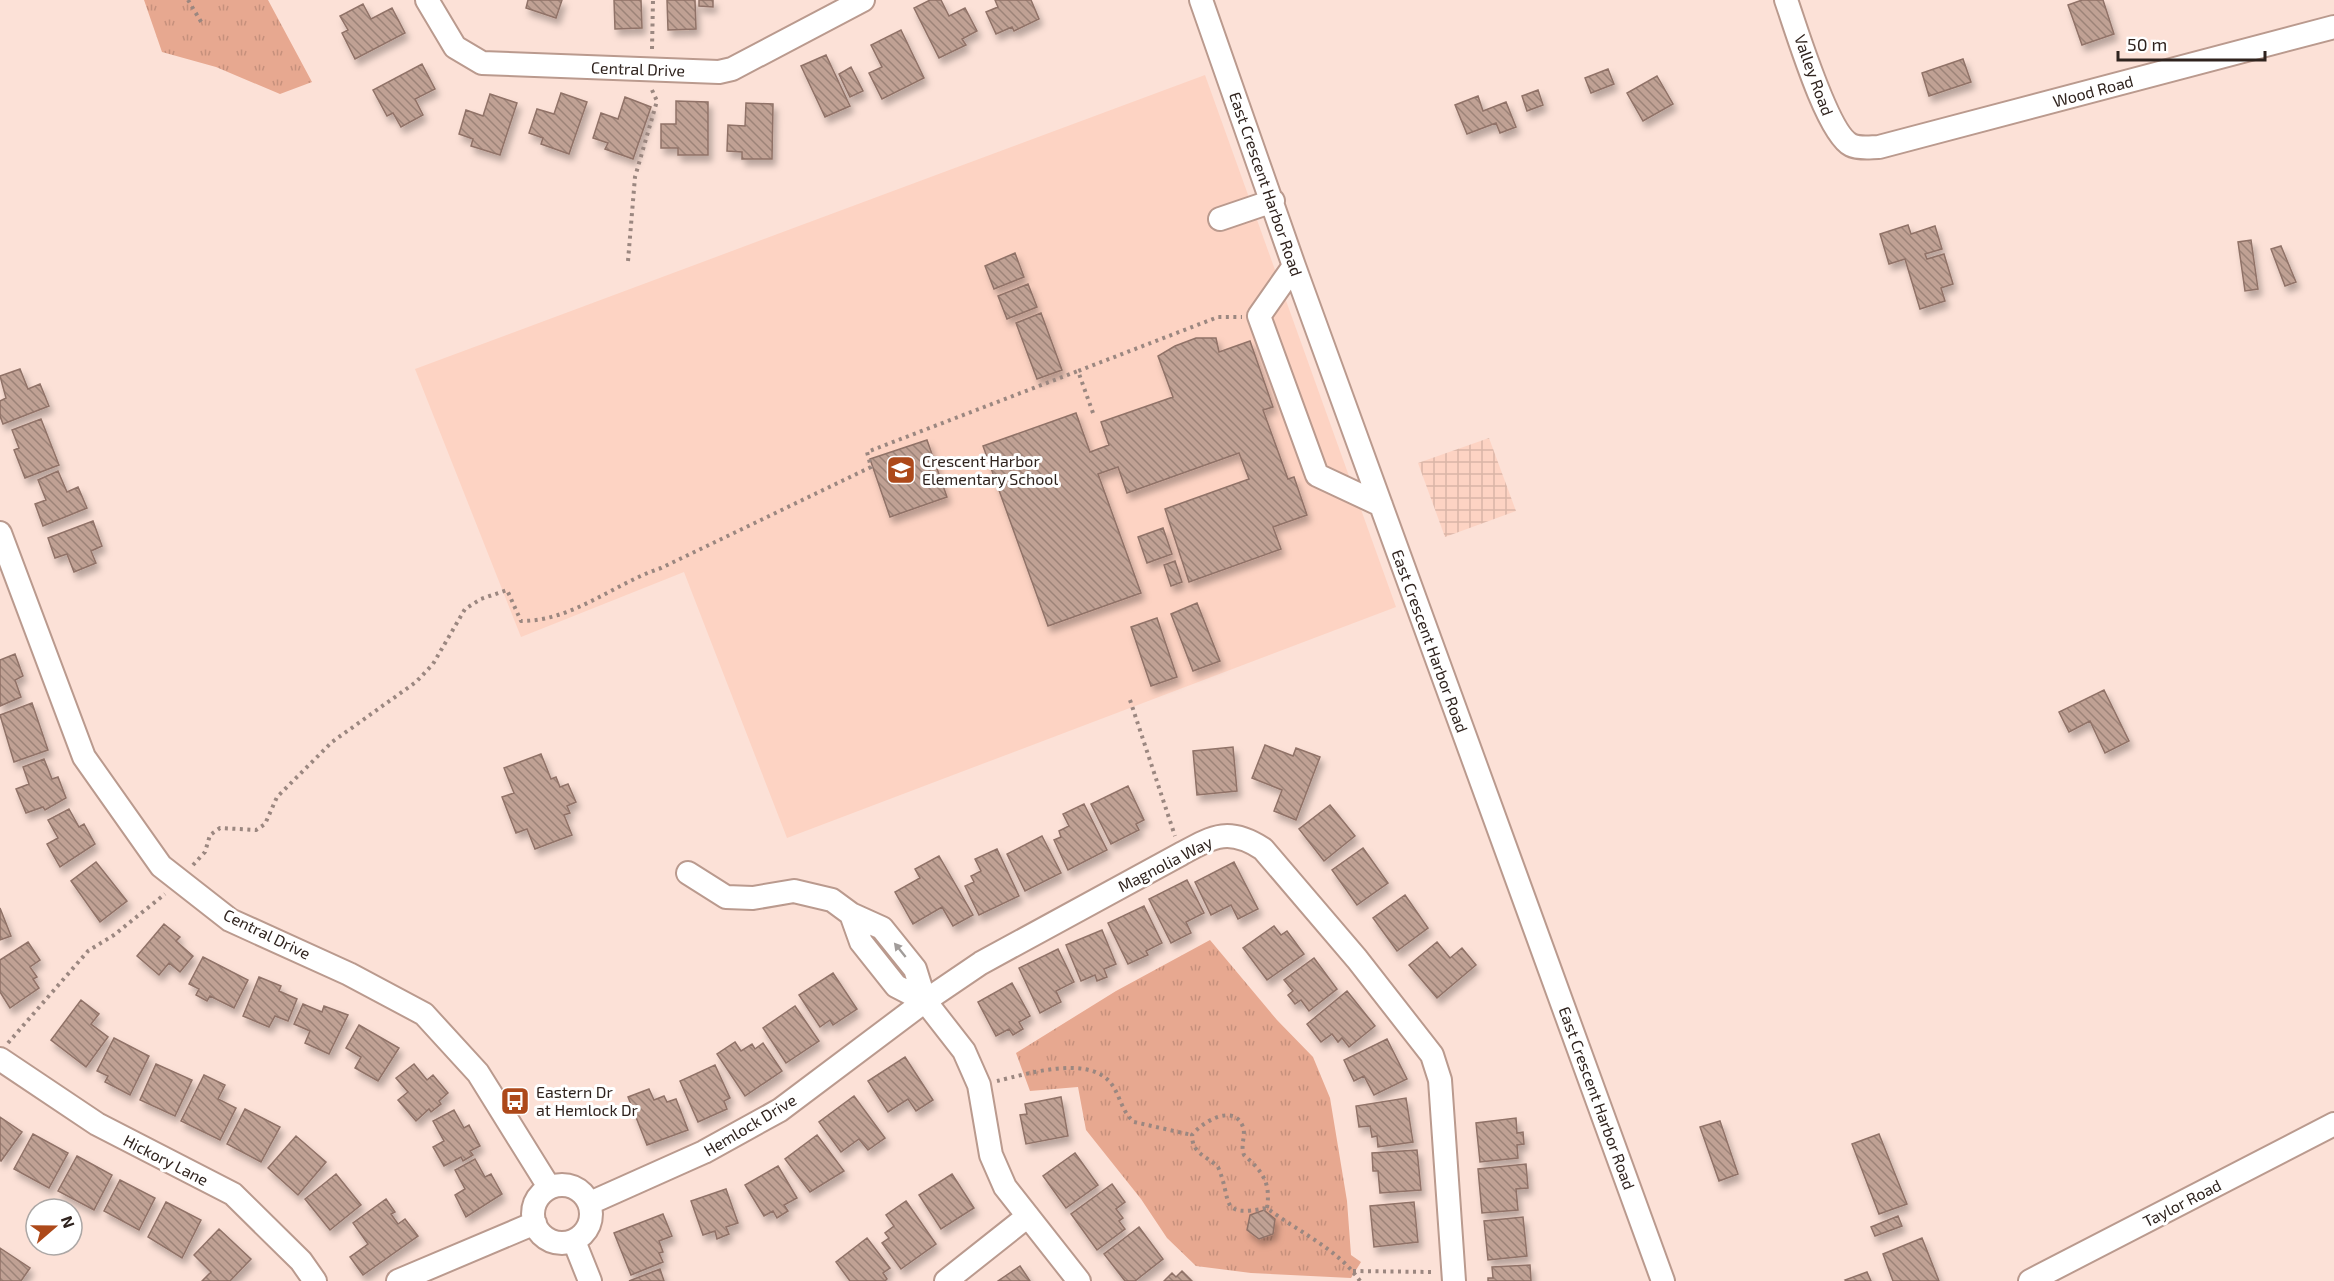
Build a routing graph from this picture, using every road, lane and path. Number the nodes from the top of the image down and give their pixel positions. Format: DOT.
graph roads {
  1 [pos="188,0"];
  2 [pos="427,0"];
  3 [pos="653,0"];
  4 [pos="863,0"];
  5 [pos="1201,0"];
  6 [pos="1786,0"];
  7 [pos="203,25"];
  8 [pos="2334,27"];
  9 [pos="651,69"];
  10 [pos="1851,145"];
  11 [pos="1273,201"];
  12 [pos="1220,219"];
  13 [pos="628,261"];
  14 [pos="1294,266"];
  15 [pos="1259,316"];
  16 [pos="1078,371"];
  17 [pos="1093,413"];
  18 [pos="1381,505"];
  19 [pos="0,533"];
  20 [pos="1130,699"];
  21 [pos="1180,854"];
  22 [pos="688,873"];
  23 [pos="178,880"];
  24 [pos="925,1001"];
  25 [pos="0,1052"];
  26 [pos="0,1059"];
  27 [pos="979,1085"];
  28 [pos="2334,1124"];
  29 [pos="1192,1135"];
  30 [pos="549,1187"];
  31 [pos="590,1203"];
  32 [pos="1267,1208"];
  33 [pos="1028,1216"];
  34 [pos="535,1223"];
  35 [pos="574,1241"];
  36 [pos="1353,1271"];
  37 [pos="1454,1276"];
  38 [pos="315,1281"];
  39 [pos="398,1281"];
  40 [pos="590,1281"];
  41 [pos="945,1281"];
  42 [pos="1079,1281"];
  43 [pos="1360,1281"];
  44 [pos="1663,1281"];
  45 [pos="2030,1281"];
  1 -- 7 [label="path"];
  2 -- 9 [label="street, Central Drive"];
  3 -- 9 [label="path"];
  4 -- 9 [label="street, Central Drive"];
  5 -- 11 [label="street, East Crescent Harbor Road"];
  6 -- 10 [label="street, Valley Road"];
  8 -- 10 [label="street, Wood Road"];
  9 -- 13 [label="path"];
  11 -- 12 [label="street"];
  11 -- 14 [label="street, East Crescent Harbor Road"];
  14 -- 15 [label="street"];
  14 -- 18 [label="street, East Crescent Harbor Road"];
  15 -- 16 [label="path"];
  15 -- 18 [label="street"];
  16 -- 17 [label="path"];
  16 -- 23 [label="path"];
  18 -- 44 [label="street, East Crescent Harbor Road"];
  19 -- 23 [label="street, Central Drive"];
  20 -- 21 [label="path"];
  21 -- 24 [label="street, Magnolia Way"];
  21 -- 37 [label="street, Magnolia Way"];
  22 -- 24 [label="street"];
  23 -- 25 [label="path"];
  23 -- 30 [label="street, Central Drive"];
  24 -- 27 [label="street"];
  24 -- 31 [label="street, Hemlock Drive"];
  26 -- 38 [label="street, Hickory Lane"];
  27 -- 29 [label="path"];
  27 -- 33 [label="street"];
  28 -- 45 [label="street, Taylor Road"];
  29 -- 32 [label="path"];
  29 -- 32 [label="path"];
  30 -- 31 [label="street"];
  30 -- 34 [label="street"];
  31 -- 35 [label="street"];
  32 -- 36 [label="path"];
  33 -- 41 [label="street"];
  33 -- 42 [label="street"];
  34 -- 35 [label="street"];
  34 -- 39 [label="street"];
  35 -- 40 [label="street"];
  36 -- 37 [label="path"];
  36 -- 43 [label="path"];
}
